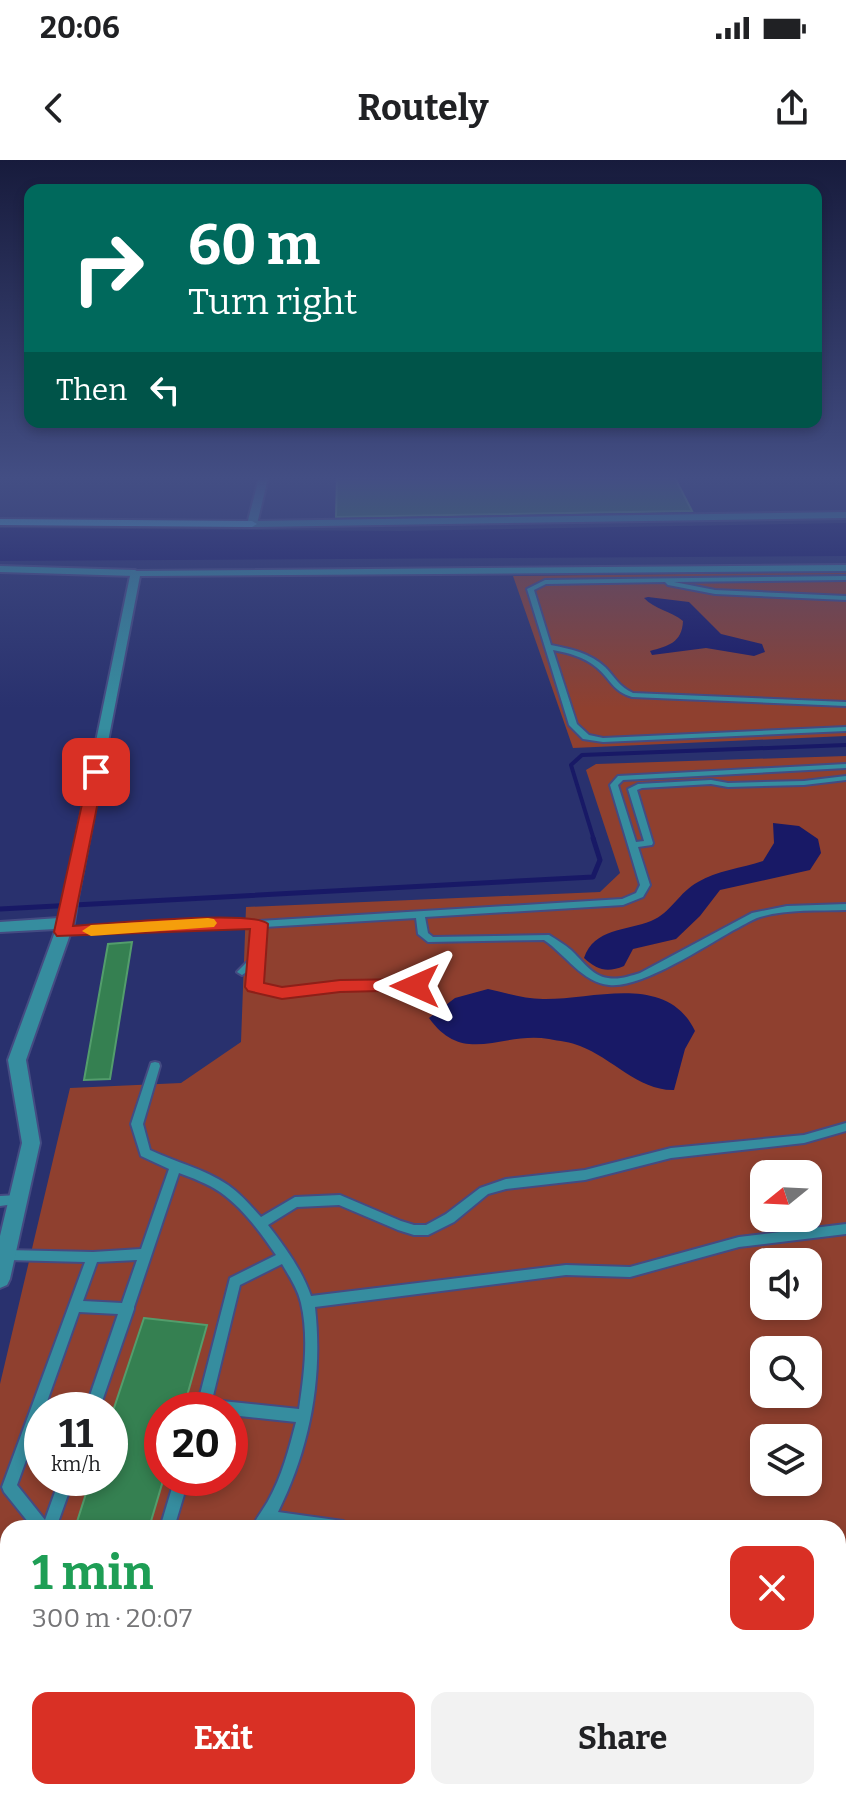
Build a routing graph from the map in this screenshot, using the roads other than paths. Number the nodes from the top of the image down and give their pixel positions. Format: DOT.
graph roads {
  1 [pos="846,568"];
  2 [pos="0,569"];
  3 [pos="135,573"];
  4 [pos="846,578"];
  5 [pos="663,580"];
  6 [pos="846,598"];
  7 [pos="549,647"];
  8 [pos="846,704"];
  9 [pos="846,729"];
  10 [pos="846,766"];
  11 [pos="846,778"];
  12 [pos="633,845"];
  13 [pos="846,907"];
  14 [pos="420,915"];
  15 [pos="259,924"];
  16 [pos="0,927"];
  17 [pos="64,928"];
  18 [pos="258,957"];
  19 [pos="242,972"];
  20 [pos="415,986"];
  21 [pos="155,1066"];
  22 [pos="846,1127"];
  23 [pos="175,1168"];
  24 [pos="9,1200"];
  25 [pos="262,1223"];
  26 [pos="846,1229"];
  27 [pos="145,1254"];
  28 [pos="7,1255"];
  29 [pos="93,1257"];
  30 [pos="284,1257"];
  31 [pos="0,1279"];
  32 [pos="308,1302"];
  33 [pos="75,1306"];
  34 [pos="128,1309"];
  35 [pos="98,1392"];
  36 [pos="208,1392"];
  37 [pos="248,1412"];
  38 [pos="303,1416"];
  39 [pos="61,1496"];
  40 [pos="177,1496"];
  41 [pos="36,1520"];
  42 [pos="52,1520"];
  43 [pos="169,1520"];
  44 [pos="264,1520"];
  1 -- 3 [label="street"];
  2 -- 3 [label="street"];
  3 -- 17 [label="street"];
  4 -- 5 [label="lane"];
  5 -- 6 [label="lane"];
  5 -- 7 [label="lane"];
  7 -- 8 [label="lane"];
  7 -- 9 [label="lane"];
  10 -- 12 [label="lane"];
  11 -- 12 [label="lane"];
  12 -- 14 [label="lane"];
  13 -- 14 [label="lane"];
  14 -- 15 [label="lane"];
  15 -- 17 [label="lane"];
  15 -- 18 [label="lane"];
  16 -- 17 [label="street"];
  17 -- 24 [label="street"];
  18 -- 19 [label="lane"];
  18 -- 20 [label="lane"];
  21 -- 23 [label="lane"];
  22 -- 25 [label="lane"];
  23 -- 25 [label="lane"];
  23 -- 27 [label="lane"];
  24 -- 28 [label="street"];
  25 -- 30 [label="lane"];
  26 -- 32 [label="lane"];
  27 -- 29 [label="lane"];
  27 -- 34 [label="lane"];
  28 -- 29 [label="lane"];
  28 -- 31 [label="street"];
  29 -- 33 [label="lane"];
  30 -- 32 [label="lane"];
  30 -- 36 [label="lane"];
  32 -- 38 [label="lane"];
  33 -- 34 [label="lane"];
  33 -- 41 [label="lane"];
  34 -- 35 [label="lane"];
  37 -- 38 [label="lane"];
  38 -- 44 [label="lane"];
  39 -- 42 [label="lane"];
  40 -- 43 [label="lane"];
}
